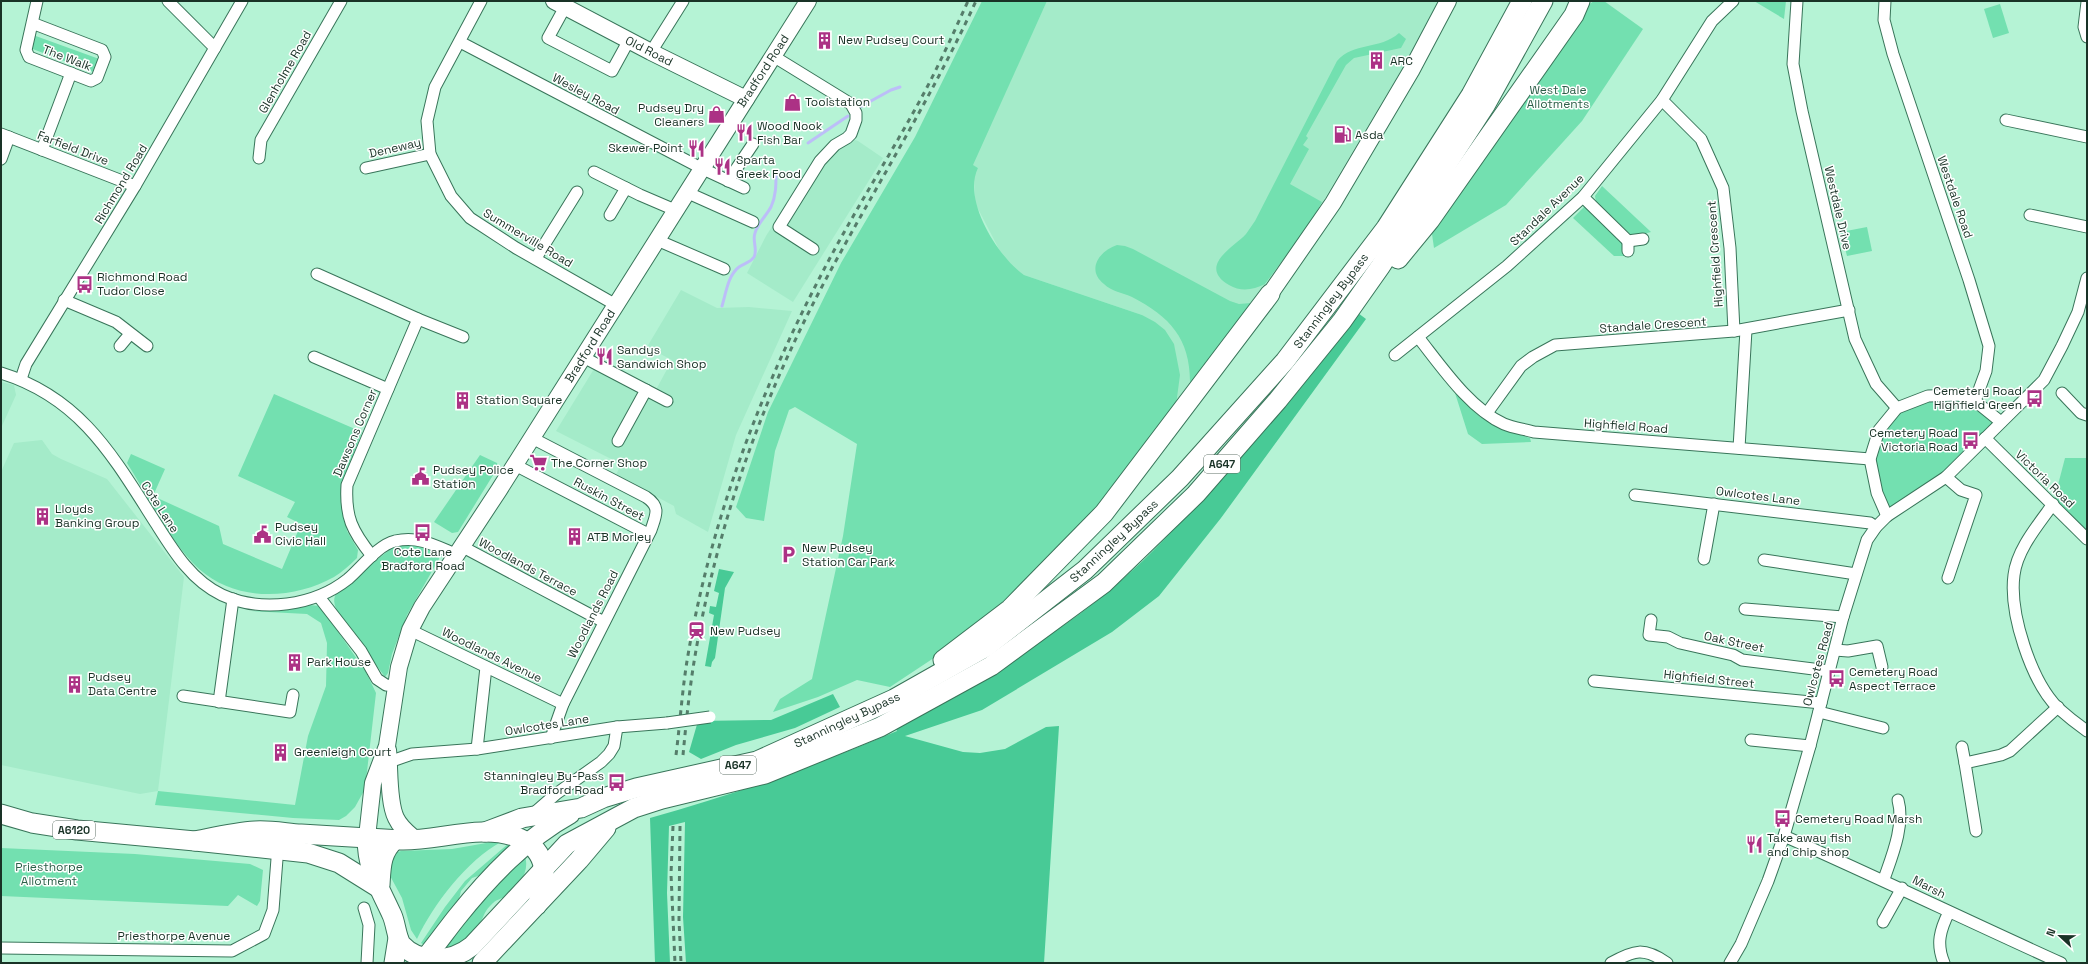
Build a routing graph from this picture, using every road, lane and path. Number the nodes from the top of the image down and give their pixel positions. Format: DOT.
graph roads {
  1 [pos="37,1"];
  2 [pos="168,1"];
  3 [pos="242,1"];
  4 [pos="341,1"];
  5 [pos="481,1"];
  6 [pos="683,1"];
  7 [pos="808,1"];
  8 [pos="1448,1"];
  9 [pos="1522,1"];
  10 [pos="1580,1"];
  11 [pos="1733,1"];
  12 [pos="1797,1"];
  13 [pos="1885,1"];
  14 [pos="2087,2"];
  15 [pos="560,4"];
  16 [pos="1542,4"];
  17 [pos="32,24"];
  18 [pos="2087,37"];
  19 [pos="629,40"];
  20 [pos="460,42"];
  21 [pos="215,48"];
  22 [pos="650,52"];
  23 [pos="773,56"];
  24 [pos="71,73"];
  25 [pos="746,99"];
  26 [pos="1662,100"];
  27 [pos="2006,120"];
  28 [pos="5,136"];
  29 [pos="2087,137"];
  30 [pos="753,144"];
  31 [pos="42,150"];
  32 [pos="430,154"];
  33 [pos="259,158"];
  34 [pos="1,159"];
  35 [pos="366,168"];
  36 [pos="701,168"];
  37 [pos="594,172"];
  38 [pos="728,181"];
  39 [pos="135,186"];
  40 [pos="626,188"];
  41 [pos="744,188"];
  42 [pos="578,192"];
  43 [pos="686,192"];
  44 [pos="1583,197"];
  45 [pos="675,210"];
  46 [pos="610,215"];
  47 [pos="2030,215"];
  48 [pos="753,222"];
  49 [pos="2087,227"];
  50 [pos="1643,239"];
  51 [pos="657,240"];
  52 [pos="813,249"];
  53 [pos="536,258"];
  54 [pos="724,269"];
  55 [pos="317,274"];
  56 [pos="2087,278"];
  57 [pos="1270,294"];
  58 [pos="64,300"];
  59 [pos="616,305"];
  60 [pos="1849,310"];
  61 [pos="2082,313"];
  62 [pos="418,319"];
  63 [pos="1342,321"];
  64 [pos="1746,330"];
  65 [pos="1734,331"];
  66 [pos="130,334"];
  67 [pos="463,337"];
  68 [pos="1418,337"];
  69 [pos="120,346"];
  70 [pos="147,346"];
  71 [pos="1395,355"];
  72 [pos="314,357"];
  73 [pos="583,357"];
  74 [pos="1,373"];
  75 [pos="21,379"];
  76 [pos="388,389"];
  77 [pos="646,390"];
  78 [pos="2062,393"];
  79 [pos="667,401"];
  80 [pos="1975,401"];
  81 [pos="1897,408"];
  82 [pos="1487,413"];
  83 [pos="2087,415"];
  84 [pos="2001,422"];
  85 [pos="532,438"];
  86 [pos="1985,438"];
  87 [pos="618,441"];
  88 [pos="1739,448"];
  89 [pos="1870,459"];
  90 [pos="515,465"];
  91 [pos="1946,477"];
  92 [pos="1635,495"];
  93 [pos="1714,504"];
  94 [pos="2054,504"];
  95 [pos="1887,516"];
  96 [pos="1876,527"];
  97 [pos="648,534"];
  98 [pos="2087,539"];
  99 [pos="458,550"];
  100 [pos="372,556"];
  101 [pos="1704,559"];
  102 [pos="1764,560"];
  103 [pos="1856,574"];
  104 [pos="1948,578"];
  105 [pos="319,597"];
  106 [pos="233,599"];
  107 [pos="1745,609"];
  108 [pos="1843,617"];
  109 [pos="1651,620"];
  110 [pos="604,622"];
  111 [pos="410,630"];
  112 [pos="1835,650"];
  113 [pos="486,667"];
  114 [pos="1882,667"];
  115 [pos="1829,671"];
  116 [pos="1594,681"];
  117 [pos="396,686"];
  118 [pos="293,694"];
  119 [pos="183,696"];
  120 [pos="219,702"];
  121 [pos="563,704"];
  122 [pos="2058,707"];
  123 [pos="1820,708"];
  124 [pos="710,717"];
  125 [pos="834,726"];
  126 [pos="617,727"];
  127 [pos="1883,728"];
  128 [pos="2087,730"];
  129 [pos="551,738"];
  130 [pos="1751,740"];
  131 [pos="387,746"];
  132 [pos="1810,746"];
  133 [pos="1962,747"];
  134 [pos="477,749"];
  135 [pos="389,762"];
  136 [pos="1964,763"];
  137 [pos="1898,800"];
  138 [pos="581,808"];
  139 [pos="1,814"];
  140 [pos="530,817"];
  141 [pos="614,819"];
  142 [pos="1976,831"];
  143 [pos="485,832"];
  144 [pos="1784,836"];
  145 [pos="368,837"];
  146 [pos="406,839"];
  147 [pos="278,841"];
  148 [pos="528,843"];
  149 [pos="544,869"];
  150 [pos="1884,879"];
  151 [pos="379,888"];
  152 [pos="1902,888"];
  153 [pos="537,905"];
  154 [pos="364,908"];
  155 [pos="1949,912"];
  156 [pos="1883,922"];
  157 [pos="398,938"];
  158 [pos="1,948"];
  159 [pos="422,961"];
  160 [pos="367,963"];
  161 [pos="394,963"];
  162 [pos="482,963"];
  163 [pos="1611,963"];
  164 [pos="1666,963"];
  165 [pos="1730,963"];
  166 [pos="1944,963"];
  167 [pos="2061,963"];
  1 -- 17 [label="street"];
  2 -- 21 [label="street"];
  3 -- 21 [label="street, Richmond Road"];
  4 -- 33 [label="street, Glenholme Road"];
  5 -- 20 [label="street, Summerville Road"];
  6 -- 22 [label="street"];
  7 -- 23 [label="main road, Bradford Road"];
  8 -- 57 [label="main road"];
  9 -- 125 [label="highway, Stanningley Bypass / A647"];
  10 -- 63 [label="highway"];
  11 -- 26 [label="street, Standale Avenue"];
  12 -- 60 [label="street, Westdale Drive"];
  13 -- 80 [label="street, Westdale Road"];
  14 -- 18 [label="street"];
  15 -- 19 [label="main road, Old Road"];
  15 -- 19 [label="street"];
  16 -- 63 [label="highway, Stanningley Bypass / A647"];
  17 -- 24 [label="street, The Walk"];
  17 -- 24 [label="street, The Walk"];
  19 -- 22 [label="main road, Old Road"];
  20 -- 32 [label="street, Summerville Road"];
  20 -- 36 [label="street, Wesley Road"];
  21 -- 39 [label="street, Richmond Road"];
  22 -- 25 [label="main road, Old Road"];
  23 -- 25 [label="main road, Bradford Road"];
  23 -- 52 [label="street"];
  24 -- 31 [label="street"];
  25 -- 36 [label="main road, Bradford Road"];
  26 -- 44 [label="street, Standale Avenue"];
  26 -- 65 [label="street, Highfield Crescent"];
  27 -- 29 [label="street"];
  28 -- 31 [label="street, Farfield Drive"];
  28 -- 34 [label="street"];
  30 -- 38 [label="street"];
  31 -- 39 [label="street, Farfield Drive"];
  32 -- 35 [label="street, Deneway"];
  32 -- 53 [label="street, Summerville Road"];
  36 -- 38 [label="street, Wesley Road"];
  36 -- 43 [label="main road, Bradford Road"];
  37 -- 40 [label="street"];
  38 -- 41 [label="street, Wesley Road"];
  39 -- 58 [label="street, Richmond Road"];
  40 -- 45 [label="street"];
  40 -- 46 [label="street"];
  42 -- 53 [label="street"];
  43 -- 45 [label="main road, Bradford Road"];
  43 -- 48 [label="street"];
  44 -- 50 [label="street"];
  44 -- 68 [label="street, Standale Avenue"];
  45 -- 51 [label="main road, Bradford Road"];
  47 -- 49 [label="street"];
  51 -- 54 [label="street"];
  51 -- 59 [label="main road, Bradford Road"];
  53 -- 59 [label="street, Summerville Road"];
  55 -- 62 [label="street"];
  56 -- 61 [label="street, Owlcotes Road"];
  57 -- 125 [label="highway"];
  58 -- 66 [label="street"];
  58 -- 75 [label="street, Richmond Road"];
  59 -- 73 [label="main road, Bradford Road"];
  60 -- 64 [label="street, Standale Crescent"];
  60 -- 81 [label="street, Westdale Drive"];
  61 -- 84 [label="street, Owlcotes Road"];
  62 -- 67 [label="street"];
  62 -- 76 [label="street, Dawsons Corner"];
  63 -- 141 [label="highway, Stanningley Bypass / A647"];
  64 -- 65 [label="street, Standale Crescent"];
  64 -- 88 [label="street"];
  65 -- 82 [label="street, Standale Crescent"];
  66 -- 69 [label="street"];
  66 -- 70 [label="street"];
  68 -- 71 [label="street, Standale Avenue"];
  68 -- 82 [label="street, Highfield Road"];
  72 -- 76 [label="street"];
  73 -- 77 [label="street"];
  73 -- 85 [label="main road, Bradford Road"];
  74 -- 75 [label="street, Cote Lane"];
  75 -- 106 [label="street, Cote Lane"];
  76 -- 100 [label="street, Dawsons Corner"];
  77 -- 79 [label="street"];
  77 -- 87 [label="street"];
  78 -- 83 [label="street"];
  80 -- 81 [label="street"];
  80 -- 84 [label="street"];
  81 -- 89 [label="street"];
  82 -- 88 [label="street, Highfield Road"];
  84 -- 86 [label="street, Owlcotes Road"];
  85 -- 90 [label="main road, Bradford Road"];
  85 -- 97 [label="street, Woodlands Road"];
  86 -- 91 [label="street, Owlcotes Road"];
  86 -- 94 [label="street, Victoria Road"];
  88 -- 89 [label="street, Highfield Road"];
  89 -- 95 [label="street"];
  90 -- 97 [label="street, Ruskin Street"];
  90 -- 99 [label="main road, Bradford Road"];
  91 -- 95 [label="street, Owlcotes Road"];
  91 -- 104 [label="street"];
  92 -- 93 [label="street, Owlcotes Lane"];
  93 -- 96 [label="street, Owlcotes Lane"];
  93 -- 101 [label="street"];
  94 -- 98 [label="street, Victoria Road"];
  94 -- 122 [label="street"];
  95 -- 96 [label="street, Owlcotes Road"];
  96 -- 103 [label="street, Owlcotes Road"];
  97 -- 110 [label="street, Woodlands Road"];
  99 -- 100 [label="street, Cote Lane"];
  99 -- 110 [label="street, Woodlands Terrace"];
  99 -- 111 [label="main road, Bradford Road"];
  100 -- 105 [label="street, Cote Lane"];
  102 -- 103 [label="street"];
  103 -- 108 [label="street, Owlcotes Road"];
  105 -- 106 [label="street, Cote Lane"];
  105 -- 117 [label="street"];
  106 -- 120 [label="street"];
  107 -- 108 [label="street"];
  108 -- 112 [label="street, Owlcotes Road"];
  109 -- 115 [label="street, Oak Street"];
  110 -- 121 [label="street, Woodlands Road"];
  111 -- 113 [label="street, Woodlands Avenue"];
  111 -- 117 [label="main road, Bradford Road"];
  112 -- 114 [label="street"];
  112 -- 115 [label="street, Owlcotes Road"];
  113 -- 121 [label="street, Woodlands Avenue"];
  113 -- 134 [label="street"];
  115 -- 123 [label="street, Owlcotes Road"];
  116 -- 123 [label="street, Highfield Street"];
  117 -- 131 [label="main road, Bradford Road"];
  118 -- 120 [label="street"];
  119 -- 120 [label="street"];
  121 -- 129 [label="street, Woodlands Road"];
  122 -- 128 [label="street"];
  122 -- 136 [label="street"];
  123 -- 127 [label="street, Highfield Street"];
  123 -- 132 [label="street, Owlcotes Road"];
  124 -- 126 [label="street, Owlcotes Lane, bridge"];
  125 -- 138 [label="highway, Stanningley Bypass / A647"];
  126 -- 129 [label="street, Owlcotes Lane"];
  126 -- 140 [label="street"];
  129 -- 134 [label="street, Owlcotes Lane"];
  130 -- 132 [label="street"];
  131 -- 135 [label="main road, Bradford Road"];
  131 -- 145 [label="main road, Bradford Road"];
  132 -- 144 [label="street, Owlcotes Road"];
  133 -- 136 [label="street"];
  134 -- 135 [label="street, Owlcotes Lane"];
  135 -- 146 [label="main road, Bradford Road"];
  136 -- 142 [label="street"];
  137 -- 150 [label="street"];
  138 -- 140 [label="highway, Stanningley Bypass / A647"];
  138 -- 148 [label="highway, A647"];
  139 -- 147 [label="highway, A6120"];
  140 -- 143 [label="highway, Stanningley Bypass / A647"];
  141 -- 149 [label="highway, Stanningley Bypass"];
  141 -- 153 [label="highway, A647"];
  143 -- 146 [label="highway"];
  143 -- 148 [label="highway"];
  144 -- 150 [label="street, Marsh"];
  144 -- 165 [label="street, Owlcotes Road"];
  145 -- 146 [label="highway"];
  145 -- 147 [label="highway, A6120"];
  145 -- 151 [label="highway"];
  146 -- 151 [label="highway"];
  147 -- 151 [label="highway, A6120"];
  147 -- 158 [label="street, Priesthorpe Avenue"];
  148 -- 149 [label="highway"];
  148 -- 159 [label="highway, A647"];
  149 -- 153 [label="highway"];
  149 -- 159 [label="highway, Stanningley Bypass"];
  150 -- 152 [label="street, Marsh"];
  151 -- 157 [label="highway"];
  152 -- 155 [label="street, Marsh"];
  152 -- 156 [label="street"];
  153 -- 162 [label="highway, A647"];
  154 -- 160 [label="street"];
  155 -- 166 [label="street"];
  155 -- 167 [label="street, Marsh"];
  157 -- 159 [label="highway"];
  157 -- 161 [label="highway"];
  163 -- 164 [label="street"];
}
